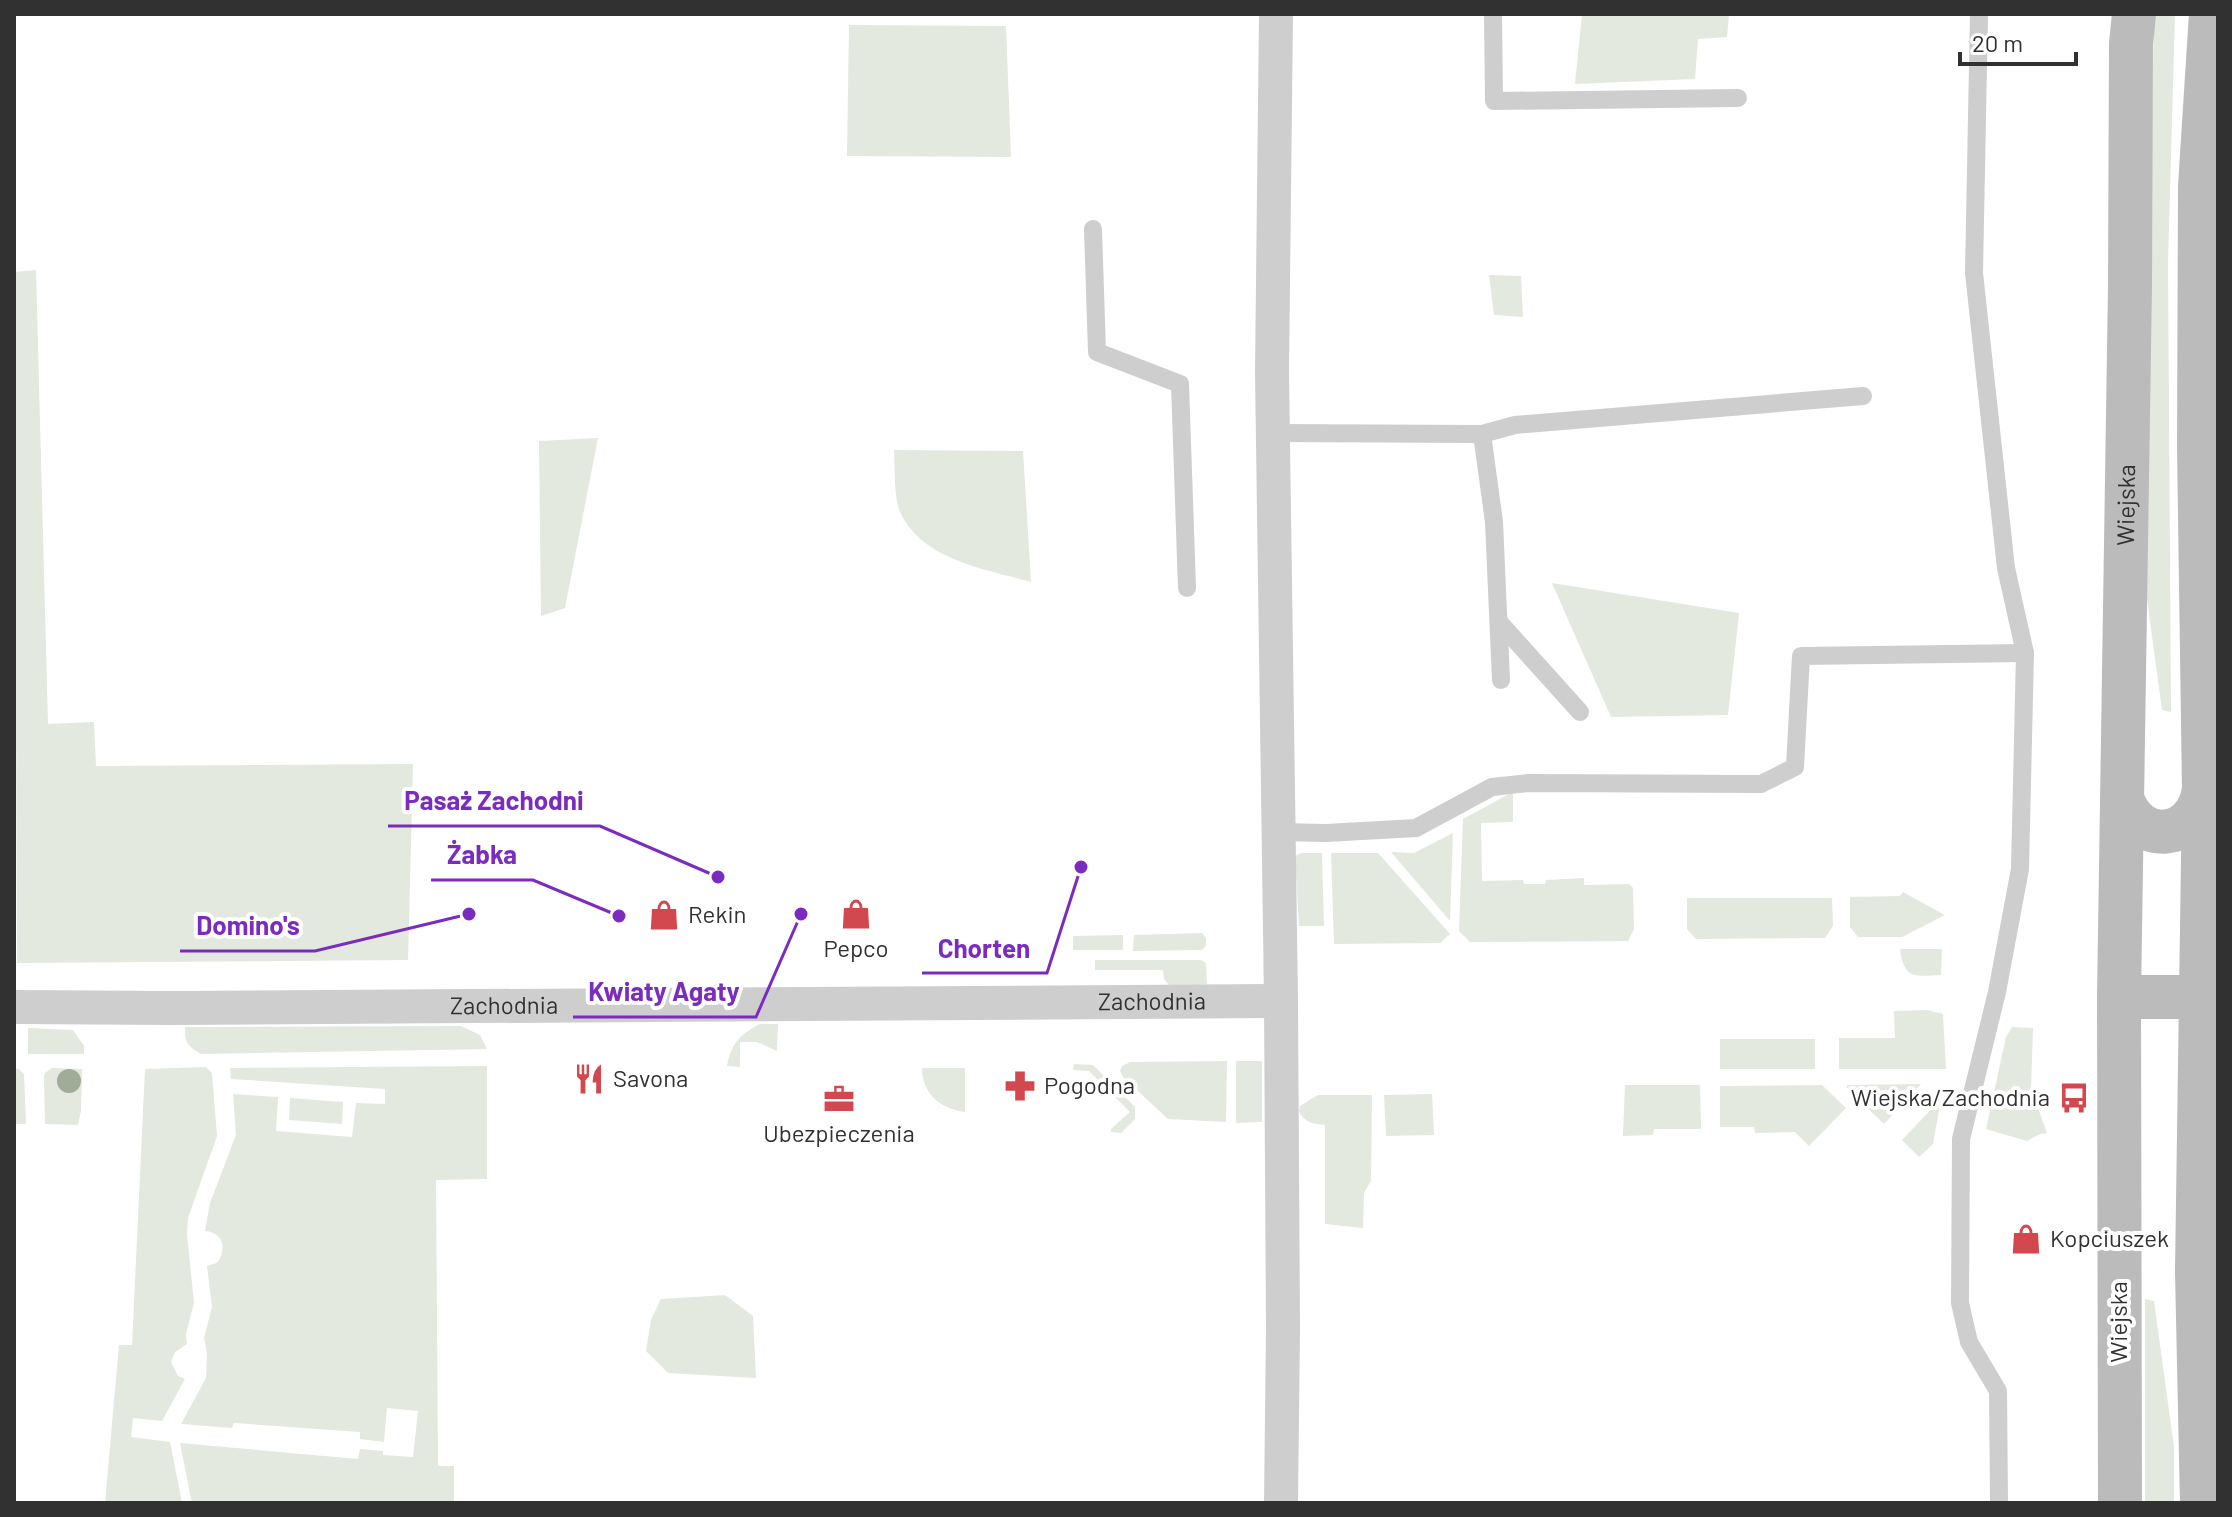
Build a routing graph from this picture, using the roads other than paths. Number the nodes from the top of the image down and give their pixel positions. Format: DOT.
graph roads {
  1 [pos="1276,14"];
  2 [pos="1493,14"];
  3 [pos="1979,14"];
  4 [pos="2134,14"];
  5 [pos="2211,14"];
  6 [pos="1738,98"];
  7 [pos="2209,186"];
  8 [pos="1093,229"];
  9 [pos="1863,396"];
  10 [pos="1273,433"];
  11 [pos="1482,434"];
  12 [pos="1187,588"];
  13 [pos="1500,623"];
  14 [pos="2025,653"];
  15 [pos="1501,680"];
  16 [pos="1580,712"];
  17 [pos="2204,790"];
  18 [pos="2122,798"];
  19 [pos="1278,832"];
  20 [pos="2119,997"];
  21 [pos="2199,997"];
  22 [pos="1281,1001"];
  23 [pos="14,1007"];
  24 [pos="1281,1503"];
  25 [pos="1999,1503"];
  26 [pos="2120,1503"];
  27 [pos="2202,1503"];
  1 -- 10 [label="street"];
  2 -- 6 [label="lane"];
  3 -- 14 [label="lane"];
  4 -- 18 [label="main road, Wiejska"];
  5 -- 7 [label="main road"];
  7 -- 17 [label="main road"];
  8 -- 12 [label="lane"];
  9 -- 11 [label="lane"];
  10 -- 11 [label="lane"];
  10 -- 19 [label="street"];
  11 -- 13 [label="lane"];
  13 -- 15 [label="lane"];
  13 -- 16 [label="lane"];
  14 -- 19 [label="lane"];
  14 -- 25 [label="lane"];
  17 -- 18 [label="main road"];
  17 -- 21 [label="main road"];
  18 -- 20 [label="main road, Wiejska"];
  19 -- 22 [label="street"];
  20 -- 21 [label="main road"];
  20 -- 26 [label="main road, Wiejska"];
  21 -- 27 [label="main road"];
  22 -- 23 [label="street, Zachodnia"];
  22 -- 24 [label="street"];
}
